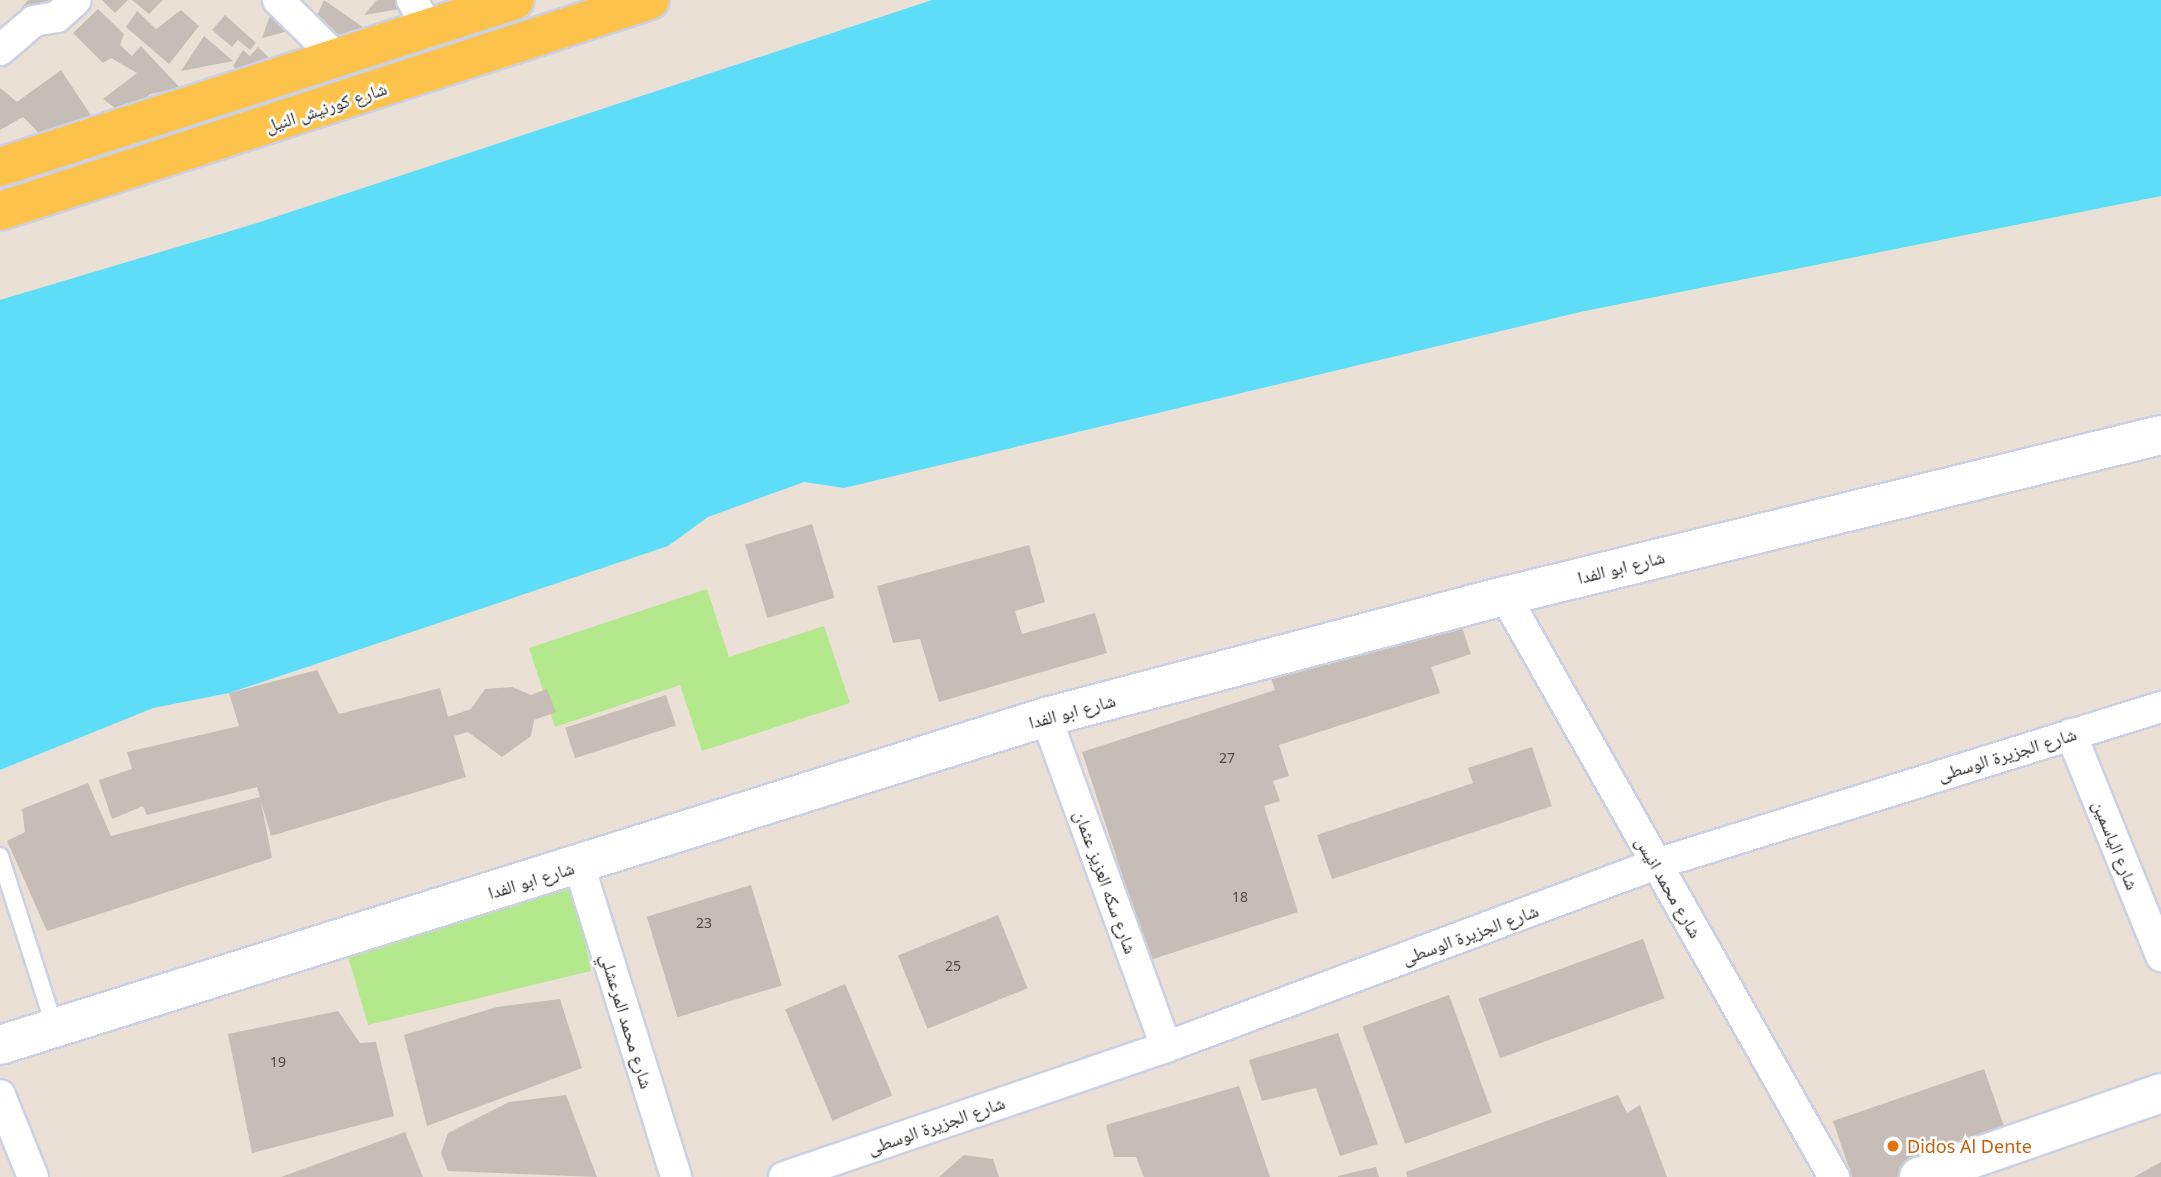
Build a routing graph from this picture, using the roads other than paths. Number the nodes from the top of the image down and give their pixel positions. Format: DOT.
graph roads {
  1 [pos="76,0"];
  2 [pos="278,0"];
  3 [pos="515,0"];
  4 [pos="650,0"];
  5 [pos="421,14"];
  6 [pos="0,50"];
  7 [pos="338,60"];
  8 [pos="0,167"];
  9 [pos="0,211"];
  10 [pos="2161,435"];
  11 [pos="1505,596"];
  12 [pos="2161,707"];
  13 [pos="1046,717"];
  14 [pos="2071,734"];
  15 [pos="0,856"];
  16 [pos="1656,864"];
  17 [pos="579,865"];
  18 [pos="2161,956"];
  19 [pos="55,1028"];
  20 [pos="0,1045"];
  21 [pos="1166,1047"];
  22 [pos="2161,1093"];
  23 [pos="0,1095"];
  24 [pos="33,1177"];
  25 [pos="676,1177"];
  26 [pos="784,1177"];
  27 [pos="1835,1177"];
  28 [pos="1919,1177"];
  1 -- 6 [label="street"];
  2 -- 7 [label="street"];
  3 -- 5 [label="main road"];
  4 -- 9 [label="main road, شارع كورنيش النيل"];
  5 -- 7 [label="main road"];
  7 -- 8 [label="main road"];
  10 -- 11 [label="street, شارع ابو الفدا"];
  11 -- 13 [label="street, شارع ابو الفدا"];
  11 -- 16 [label="street, شارع محمد انيس"];
  12 -- 14 [label="street, شارع الجزيرة الوسطى"];
  13 -- 17 [label="street, شارع ابو الفدا"];
  13 -- 21 [label="street, شارع سكه العزيز عثمان"];
  14 -- 16 [label="street, شارع الجزيرة الوسطى"];
  14 -- 18 [label="street, شارع الياسمين"];
  15 -- 19 [label="lane"];
  16 -- 21 [label="street, شارع الجزيرة الوسطى"];
  16 -- 27 [label="street, شارع محمد انيس"];
  17 -- 19 [label="street, شارع ابو الفدا"];
  17 -- 25 [label="street, شارع محمد المرعشلي"];
  19 -- 20 [label="street, شارع ابو الفدا"];
  21 -- 26 [label="street, شارع الجزيرة الوسطى"];
  22 -- 28 [label="street"];
  23 -- 24 [label="street"];
}
